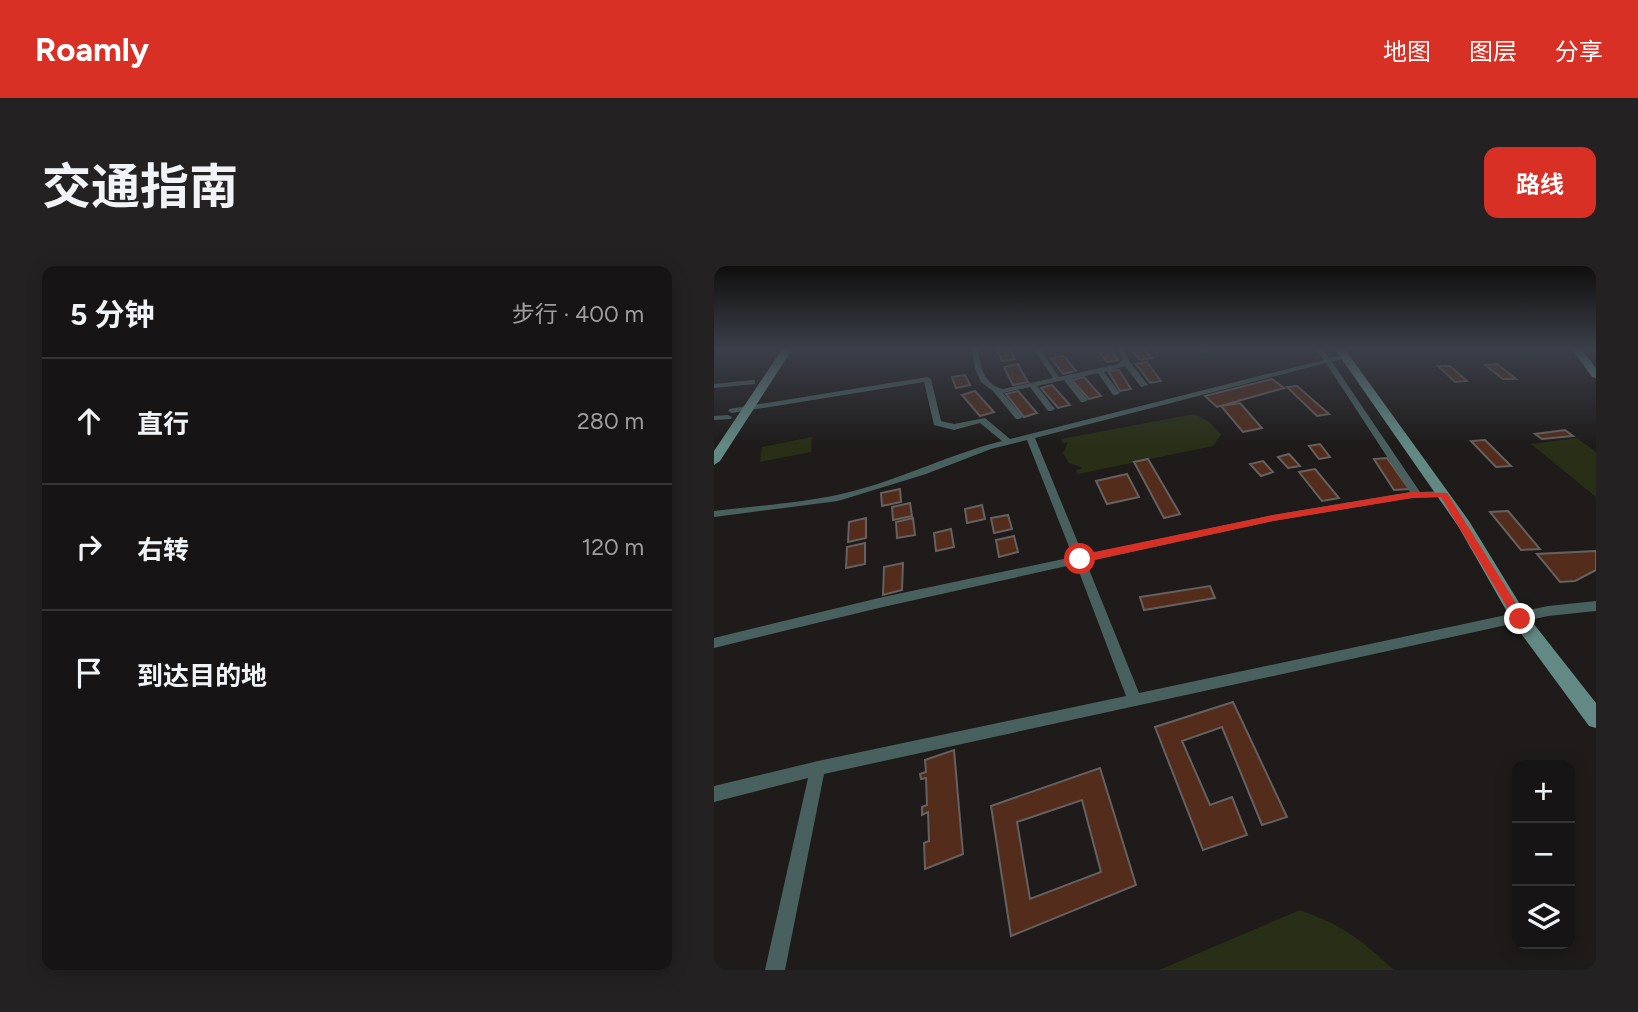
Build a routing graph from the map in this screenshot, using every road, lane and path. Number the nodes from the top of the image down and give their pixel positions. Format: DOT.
graph roads {
  1 [pos="766,381"];
  2 [pos="916,381"];
  3 [pos="927,381"];
  4 [pos="983,381"];
  5 [pos="1053,381"];
  6 [pos="1064,381"];
  7 [pos="1107,381"];
  8 [pos="1140,381"];
  9 [pos="1248,381"];
  10 [pos="1341,381"];
  11 [pos="1363,381"];
  12 [pos="752,382"];
  13 [pos="1032,385"];
  14 [pos="714,386"];
  15 [pos="1144,386"];
  16 [pos="997,391"];
  17 [pos="1116,393"];
  18 [pos="1084,400"];
  19 [pos="748,409"];
  20 [pos="1051,409"];
  21 [pos="730,414"];
  22 [pos="1019,417"];
  23 [pos="714,418"];
  24 [pos="1030,435"];
  25 [pos="714,439"];
  26 [pos="1007,442"];
  27 [pos="714,461"];
  28 [pos="1416,495"];
  29 [pos="1444,495"];
  30 [pos="714,514"];
  31 [pos="1080,559"];
  32 [pos="1596,606"];
  33 [pos="1520,619"];
  34 [pos="714,643"];
  35 [pos="1135,701"];
  36 [pos="1596,719"];
  37 [pos="818,768"];
  38 [pos="714,794"];
  39 [pos="775,970"];
  1 -- 19 [label="street"];
  2 -- 19 [label="street"];
  3 -- 26 [label="street"];
  4 -- 16 [label="street"];
  5 -- 13 [label="street"];
  6 -- 18 [label="street"];
  7 -- 17 [label="street"];
  8 -- 15 [label="street"];
  9 -- 24 [label="street"];
  10 -- 28 [label="street"];
  11 -- 29 [label="street"];
  12 -- 14 [label="street"];
  12 -- 21 [label="street"];
  13 -- 16 [label="street"];
  13 -- 20 [label="street"];
  16 -- 22 [label="street"];
  19 -- 21 [label="street"];
  19 -- 27 [label="street"];
  21 -- 23 [label="street"];
  21 -- 25 [label="street"];
  24 -- 26 [label="street"];
  24 -- 31 [label="street"];
  26 -- 30 [label="street"];
  28 -- 29 [label="street"];
  28 -- 31 [label="street"];
  29 -- 33 [label="street"];
  31 -- 34 [label="street"];
  31 -- 35 [label="street"];
  32 -- 33 [label="street"];
  33 -- 35 [label="street"];
  33 -- 36 [label="street"];
  35 -- 37 [label="street"];
  37 -- 38 [label="street"];
  37 -- 39 [label="street"];
}
